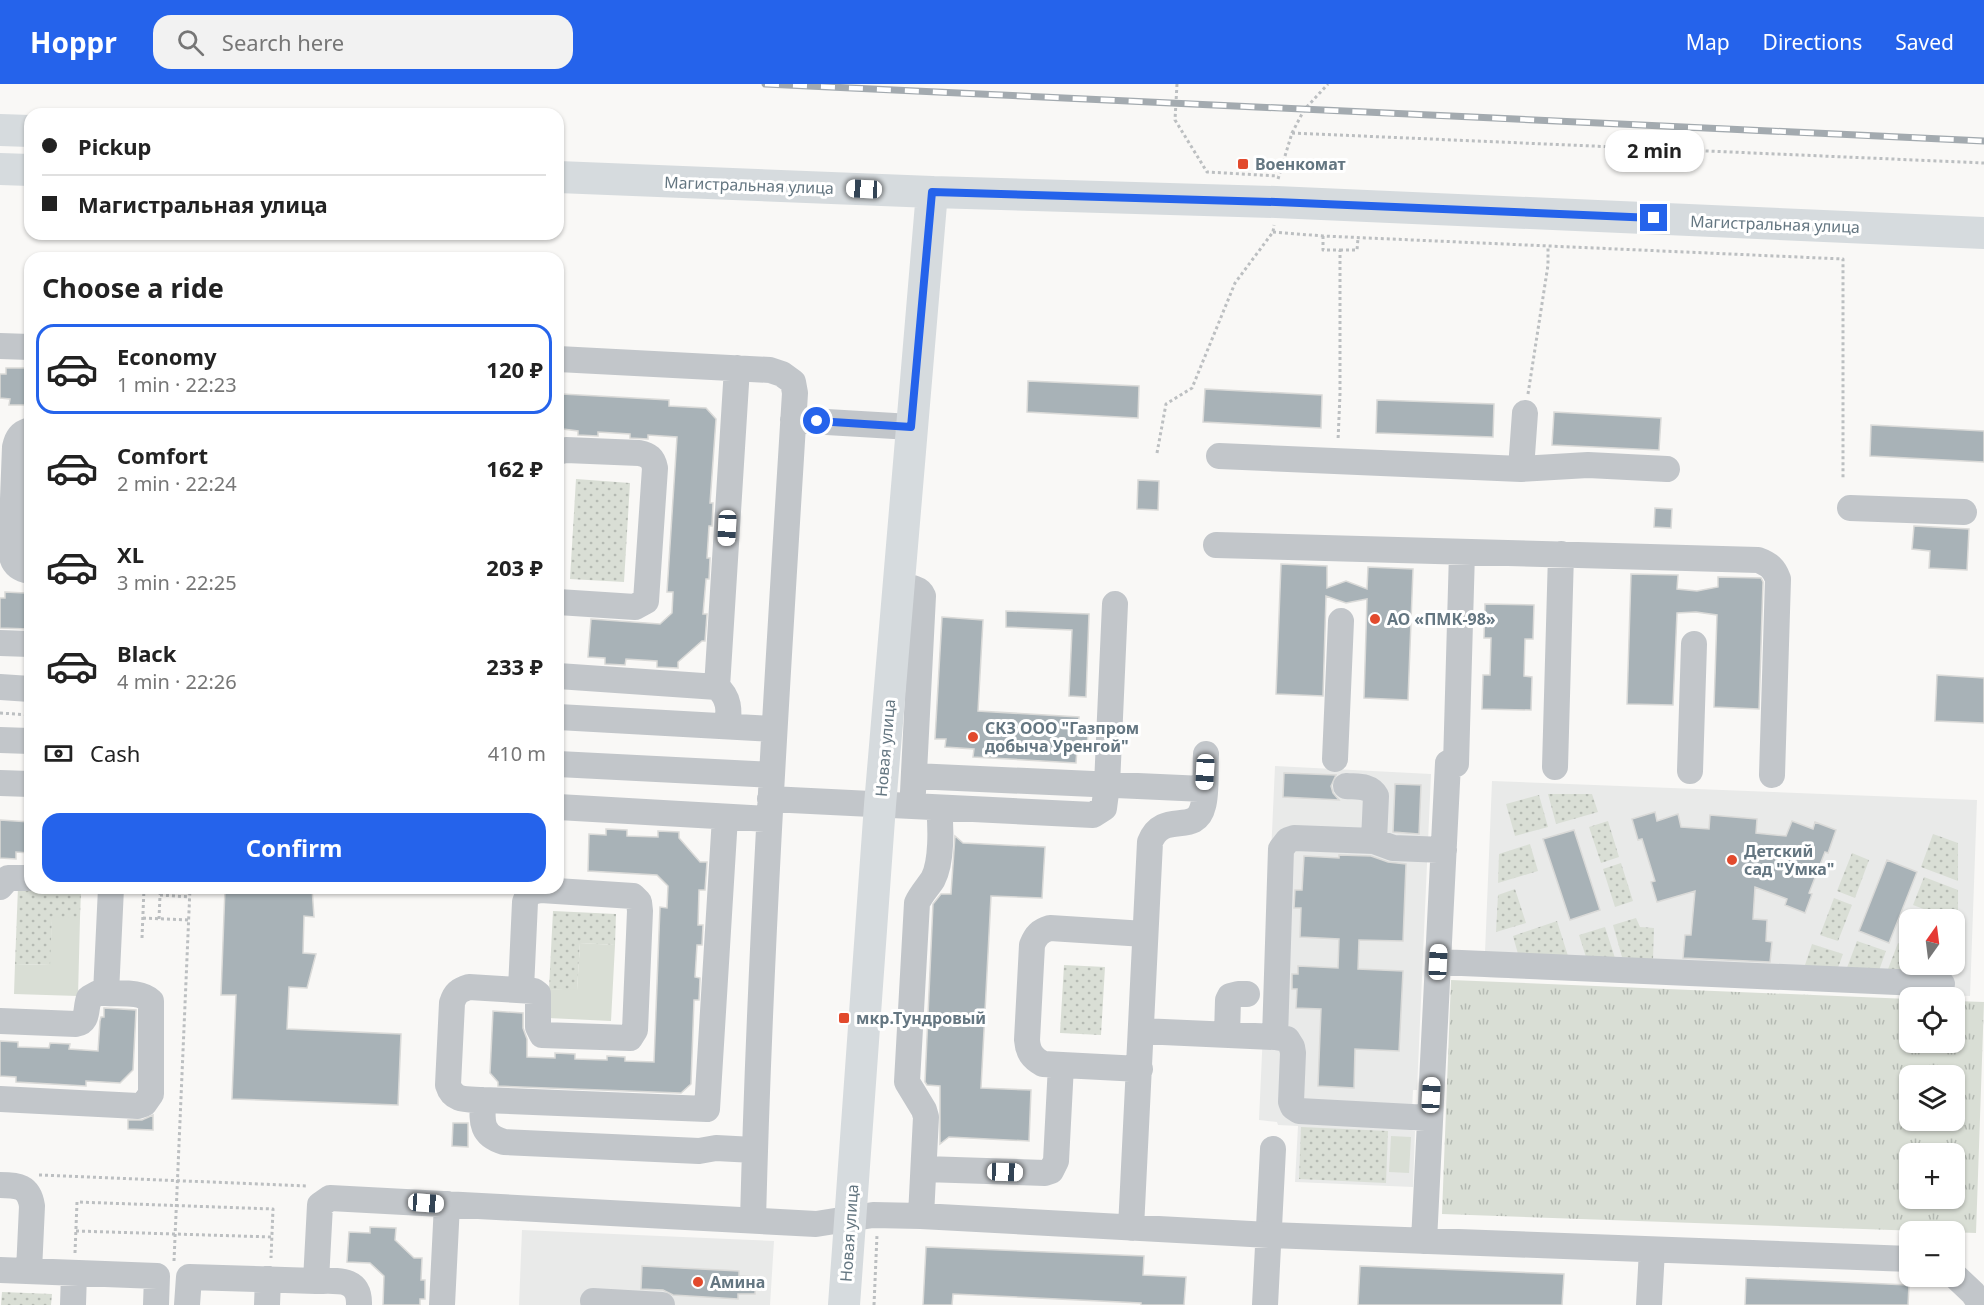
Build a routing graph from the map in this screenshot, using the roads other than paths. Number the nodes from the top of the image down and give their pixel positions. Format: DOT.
graph roads {
  1 [pos="0,130"];
  2 [pos="24,131"];
  3 [pos="0,142"];
  4 [pos="24,143"];
  5 [pos="0,169"];
  6 [pos="24,170"];
  7 [pos="564,177"];
  8 [pos="932,192"];
  9 [pos="1984,233"];
  10 [pos="0,346"];
  11 [pos="24,347"];
  12 [pos="564,359"];
  13 [pos="737,369"];
  14 [pos="1525,413"];
  15 [pos="793,420"];
  16 [pos="911,427"];
  17 [pos="24,432"];
  18 [pos="564,450"];
  19 [pos="1220,456"];
  20 [pos="1521,469"];
  21 [pos="1666,469"];
  22 [pos="1850,508"];
  23 [pos="1964,512"];
  24 [pos="1216,545"];
  25 [pos="1462,552"];
  26 [pos="1561,554"];
  27 [pos="24,570"];
  28 [pos="898,587"];
  29 [pos="564,602"];
  30 [pos="1115,604"];
  31 [pos="1341,621"];
  32 [pos="0,643"];
  33 [pos="24,644"];
  34 [pos="1694,644"];
  35 [pos="564,676"];
  36 [pos="0,687"];
  37 [pos="717,687"];
  38 [pos="24,689"];
  39 [pos="564,717"];
  40 [pos="728,726"];
  41 [pos="774,729"];
  42 [pos="0,740"];
  43 [pos="24,741"];
  44 [pos="1206,754"];
  45 [pos="1335,759"];
  46 [pos="564,765"];
  47 [pos="1555,767"];
  48 [pos="1690,771"];
  49 [pos="1772,775"];
  50 [pos="914,776"];
  51 [pos="0,783"];
  52 [pos="24,784"];
  53 [pos="1107,785"];
  54 [pos="1346,786"];
  55 [pos="1204,789"];
  56 [pos="770,798"];
  57 [pos="880,805"];
  58 [pos="912,806"];
  59 [pos="564,807"];
  60 [pos="939,808"];
  61 [pos="725,817"];
  62 [pos="1374,841"];
  63 [pos="1444,850"];
  64 [pos="24,878"];
  65 [pos="0,887"];
  66 [pos="564,890"];
  67 [pos="111,894"];
  68 [pos="529,894"];
  69 [pos="1146,934"];
  70 [pos="1438,962"];
  71 [pos="1942,984"];
  72 [pos="521,989"];
  73 [pos="106,993"];
  74 [pos="1247,994"];
  75 [pos="0,1021"];
  76 [pos="1141,1031"];
  77 [pos="1227,1035"];
  78 [pos="1275,1037"];
  79 [pos="1061,1065"];
  80 [pos="1140,1070"];
  81 [pos="0,1100"];
  82 [pos="483,1100"];
  83 [pos="707,1109"];
  84 [pos="1430,1118"];
  85 [pos="716,1148"];
  86 [pos="1273,1149"];
  87 [pos="754,1150"];
  88 [pos="924,1169"];
  89 [pos="0,1185"];
  90 [pos="447,1204"];
  91 [pos="921,1216"];
  92 [pos="850,1218"];
  93 [pos="753,1220"];
  94 [pos="1131,1228"];
  95 [pos="1269,1235"];
  96 [pos="1424,1242"];
  97 [pos="1652,1250"];
  98 [pos="1899,1259"];
  99 [pos="0,1270"];
  100 [pos="29,1271"];
  101 [pos="74,1273"];
  102 [pos="269,1279"];
  103 [pos="316,1281"];
  104 [pos="1965,1285"];
  105 [pos="593,1301"];
  106 [pos="73,1305"];
  107 [pos="156,1305"];
  108 [pos="188,1305"];
  109 [pos="267,1305"];
  110 [pos="359,1305"];
  111 [pos="442,1305"];
  112 [pos="662,1305"];
  113 [pos="844,1305"];
  114 [pos="1265,1305"];
  115 [pos="1649,1305"];
  116 [pos="1982,1305"];
  1 -- 2 [label="main road"];
  3 -- 4 [label="main road"];
  5 -- 6 [label="main road"];
  7 -- 8 [label="main road, Магистральная улица"];
  8 -- 9 [label="main road, Магистральная улица"];
  8 -- 16 [label="main road, Новая улица"];
  10 -- 11 [label="street"];
  12 -- 13 [label="street"];
  13 -- 15 [label="street"];
  13 -- 37 [label="street"];
  14 -- 20 [label="street"];
  15 -- 16 [label="street"];
  15 -- 41 [label="street"];
  16 -- 28 [label="main road, Новая улица"];
  17 -- 27 [label="street"];
  18 -- 29 [label="street"];
  19 -- 20 [label="street"];
  20 -- 21 [label="street"];
  22 -- 23 [label="street"];
  24 -- 25 [label="street"];
  25 -- 26 [label="street"];
  25 -- 63 [label="street"];
  26 -- 47 [label="street"];
  26 -- 49 [label="street"];
  28 -- 50 [label="street"];
  28 -- 57 [label="main road, Новая улица"];
  30 -- 53 [label="street"];
  31 -- 45 [label="street"];
  32 -- 33 [label="street"];
  34 -- 48 [label="street"];
  35 -- 37 [label="street"];
  36 -- 38 [label="street"];
  37 -- 40 [label="street"];
  39 -- 40 [label="street"];
  40 -- 41 [label="street"];
  41 -- 56 [label="street"];
  42 -- 43 [label="street"];
  44 -- 55 [label="street"];
  46 -- 56 [label="street"];
  50 -- 53 [label="street"];
  50 -- 58 [label="street"];
  51 -- 52 [label="street"];
  53 -- 55 [label="street"];
  53 -- 60 [label="street"];
  54 -- 62 [label="street"];
  55 -- 69 [label="street"];
  56 -- 57 [label="street"];
  56 -- 61 [label="street"];
  56 -- 87 [label="street"];
  57 -- 58 [label="street"];
  57 -- 92 [label="main road, Новая улица"];
  58 -- 60 [label="street"];
  59 -- 61 [label="street"];
  60 -- 88 [label="street"];
  61 -- 83 [label="street"];
  62 -- 63 [label="street"];
  62 -- 78 [label="street"];
  63 -- 70 [label="street"];
  64 -- 65 [label="street"];
  66 -- 72 [label="street"];
  67 -- 73 [label="street"];
  68 -- 72 [label="street"];
  69 -- 76 [label="street"];
  69 -- 79 [label="street"];
  70 -- 71 [label="street"];
  70 -- 84 [label="street"];
  72 -- 82 [label="street"];
  73 -- 75 [label="street"];
  73 -- 81 [label="street"];
  74 -- 77 [label="street"];
  76 -- 77 [label="street"];
  76 -- 80 [label="street"];
  77 -- 78 [label="street"];
  78 -- 84 [label="street"];
  79 -- 80 [label="street"];
  79 -- 88 [label="street"];
  80 -- 94 [label="street"];
  82 -- 83 [label="street"];
  82 -- 85 [label="street"];
  83 -- 85 [label="street"];
  84 -- 96 [label="street"];
  85 -- 87 [label="street"];
  86 -- 95 [label="street"];
  87 -- 93 [label="street"];
  88 -- 91 [label="street"];
  89 -- 100 [label="street"];
  90 -- 93 [label="street"];
  90 -- 103 [label="street"];
  90 -- 111 [label="street"];
  91 -- 92 [label="street"];
  91 -- 94 [label="street"];
  92 -- 93 [label="street"];
  92 -- 113 [label="main road, Новая улица"];
  94 -- 95 [label="street"];
  95 -- 96 [label="street"];
  95 -- 114 [label="street"];
  96 -- 97 [label="street"];
  97 -- 98 [label="street"];
  97 -- 115 [label="street"];
  99 -- 100 [label="street"];
  100 -- 101 [label="street"];
  101 -- 106 [label="street"];
  101 -- 107 [label="street"];
  102 -- 103 [label="street"];
  102 -- 108 [label="street"];
  102 -- 109 [label="street"];
  103 -- 110 [label="street"];
  104 -- 116 [label="street"];
  105 -- 112 [label="street"];
}
